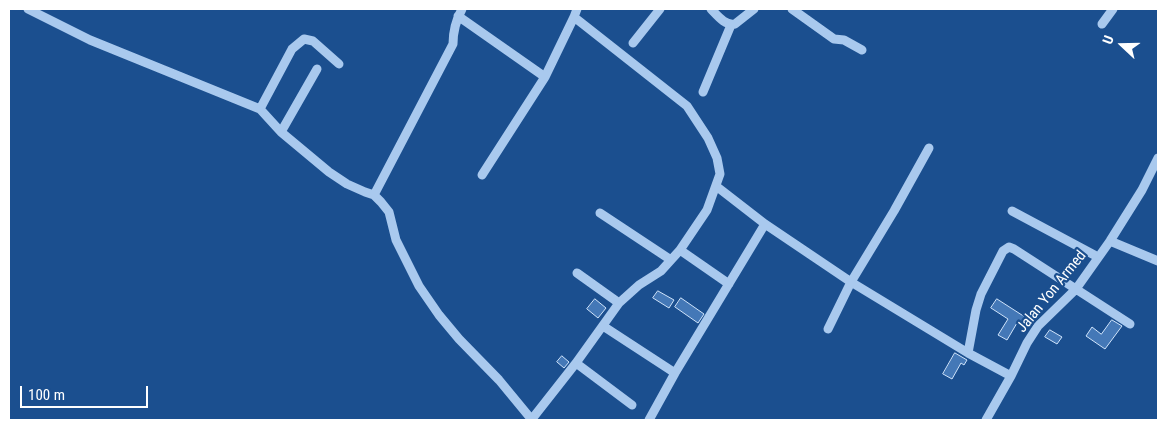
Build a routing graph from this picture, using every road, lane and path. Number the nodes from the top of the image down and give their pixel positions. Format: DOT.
graph roads {
  1 [pos="28,9"];
  2 [pos="660,9"];
  3 [pos="711,9"];
  4 [pos="754,9"];
  5 [pos="792,9"];
  6 [pos="1112,9"];
  7 [pos="460,12"];
  8 [pos="575,13"];
  9 [pos="1102,24"];
  10 [pos="731,25"];
  11 [pos="633,43"];
  12 [pos="862,50"];
  13 [pos="339,64"];
  14 [pos="317,69"];
  15 [pos="545,77"];
  16 [pos="703,92"];
  17 [pos="260,109"];
  18 [pos="281,132"];
  19 [pos="929,148"];
  20 [pos="1158,158"];
  21 [pos="482,175"];
  22 [pos="716,186"];
  23 [pos="374,195"];
  24 [pos="1012,210"];
  25 [pos="600,214"];
  26 [pos="765,224"];
  27 [pos="1110,241"];
  28 [pos="680,250"];
  29 [pos="1098,257"];
  30 [pos="671,260"];
  31 [pos="1158,261"];
  32 [pos="577,273"];
  33 [pos="851,282"];
  34 [pos="729,284"];
  35 [pos="1076,289"];
  36 [pos="619,303"];
  37 [pos="1130,324"];
  38 [pos="603,326"];
  39 [pos="828,329"];
  40 [pos="968,353"];
  41 [pos="576,363"];
  42 [pos="675,373"];
  43 [pos="1011,376"];
  44 [pos="632,405"];
  45 [pos="532,419"];
  46 [pos="649,420"];
  47 [pos="986,420"];
  1 -- 17 [label="street"];
  2 -- 11 [label="street"];
  3 -- 10 [label="street"];
  4 -- 10 [label="street"];
  5 -- 12 [label="street"];
  6 -- 9 [label="street"];
  7 -- 15 [label="street"];
  7 -- 23 [label="street"];
  8 -- 15 [label="street"];
  8 -- 22 [label="street"];
  10 -- 16 [label="street"];
  13 -- 17 [label="street"];
  14 -- 18 [label="street"];
  15 -- 21 [label="street"];
  17 -- 18 [label="street"];
  18 -- 23 [label="street"];
  19 -- 33 [label="street"];
  20 -- 27 [label="street, Jalan Yon Armed"];
  22 -- 26 [label="street"];
  22 -- 28 [label="street"];
  23 -- 45 [label="street"];
  24 -- 29 [label="street"];
  25 -- 30 [label="street"];
  26 -- 33 [label="street"];
  26 -- 34 [label="street"];
  27 -- 29 [label="street, Jalan Yon Armed"];
  27 -- 31 [label="street"];
  28 -- 30 [label="street"];
  28 -- 34 [label="street"];
  29 -- 35 [label="street, Jalan Yon Armed"];
  30 -- 36 [label="street"];
  32 -- 36 [label="street"];
  33 -- 39 [label="street"];
  33 -- 40 [label="street"];
  34 -- 42 [label="street"];
  35 -- 37 [label="street"];
  35 -- 40 [label="street"];
  35 -- 43 [label="street, Jalan Yon Armed"];
  36 -- 38 [label="street"];
  38 -- 41 [label="street"];
  38 -- 42 [label="street"];
  40 -- 43 [label="street"];
  41 -- 44 [label="street"];
  41 -- 45 [label="street"];
  42 -- 46 [label="street"];
  43 -- 47 [label="street, Jalan Yon Armed"];
}
